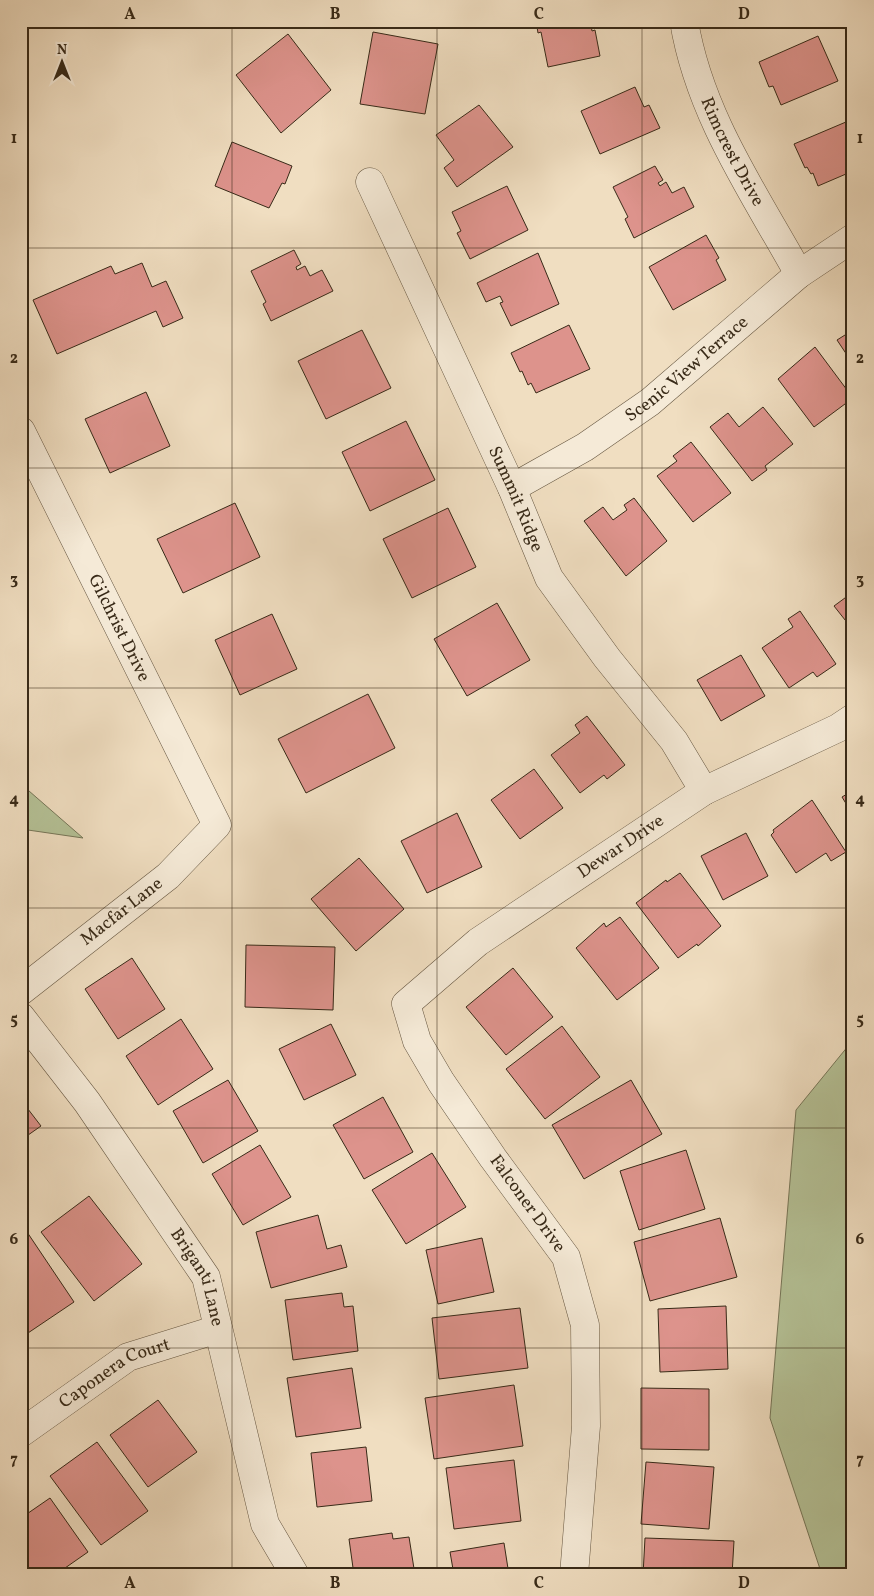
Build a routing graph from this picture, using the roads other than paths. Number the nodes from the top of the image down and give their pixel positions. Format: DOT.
graph roads {
  1 [pos="684,21"];
  2 [pos="370,182"];
  3 [pos="853,238"];
  4 [pos="799,274"];
  5 [pos="21,431"];
  6 [pos="512,488"];
  7 [pos="853,718"];
  8 [pos="704,791"];
  9 [pos="217,825"];
  10 [pos="21,991"];
  11 [pos="406,1004"];
  12 [pos="21,1017"];
  13 [pos="218,1329"];
  14 [pos="21,1433"];
  15 [pos="295,1575"];
  16 [pos="574,1575"];
  1 -- 4 [label="street, Rimcrest Drive"];
  2 -- 6 [label="street, Summit Ridge"];
  3 -- 4 [label="street, Scenic View Terrace"];
  4 -- 6 [label="street, Scenic View Terrace"];
  5 -- 9 [label="street, Gilchrist Drive"];
  6 -- 8 [label="street, Summit Ridge"];
  7 -- 8 [label="street, Dewar Drive"];
  8 -- 11 [label="street, Dewar Drive"];
  9 -- 10 [label="street, Macfar Lane"];
  11 -- 16 [label="street, Falconer Drive"];
  12 -- 13 [label="street, Briganti Lane"];
  13 -- 14 [label="street, Caponera Court"];
  13 -- 15 [label="street, Briganti Lane"];
}
